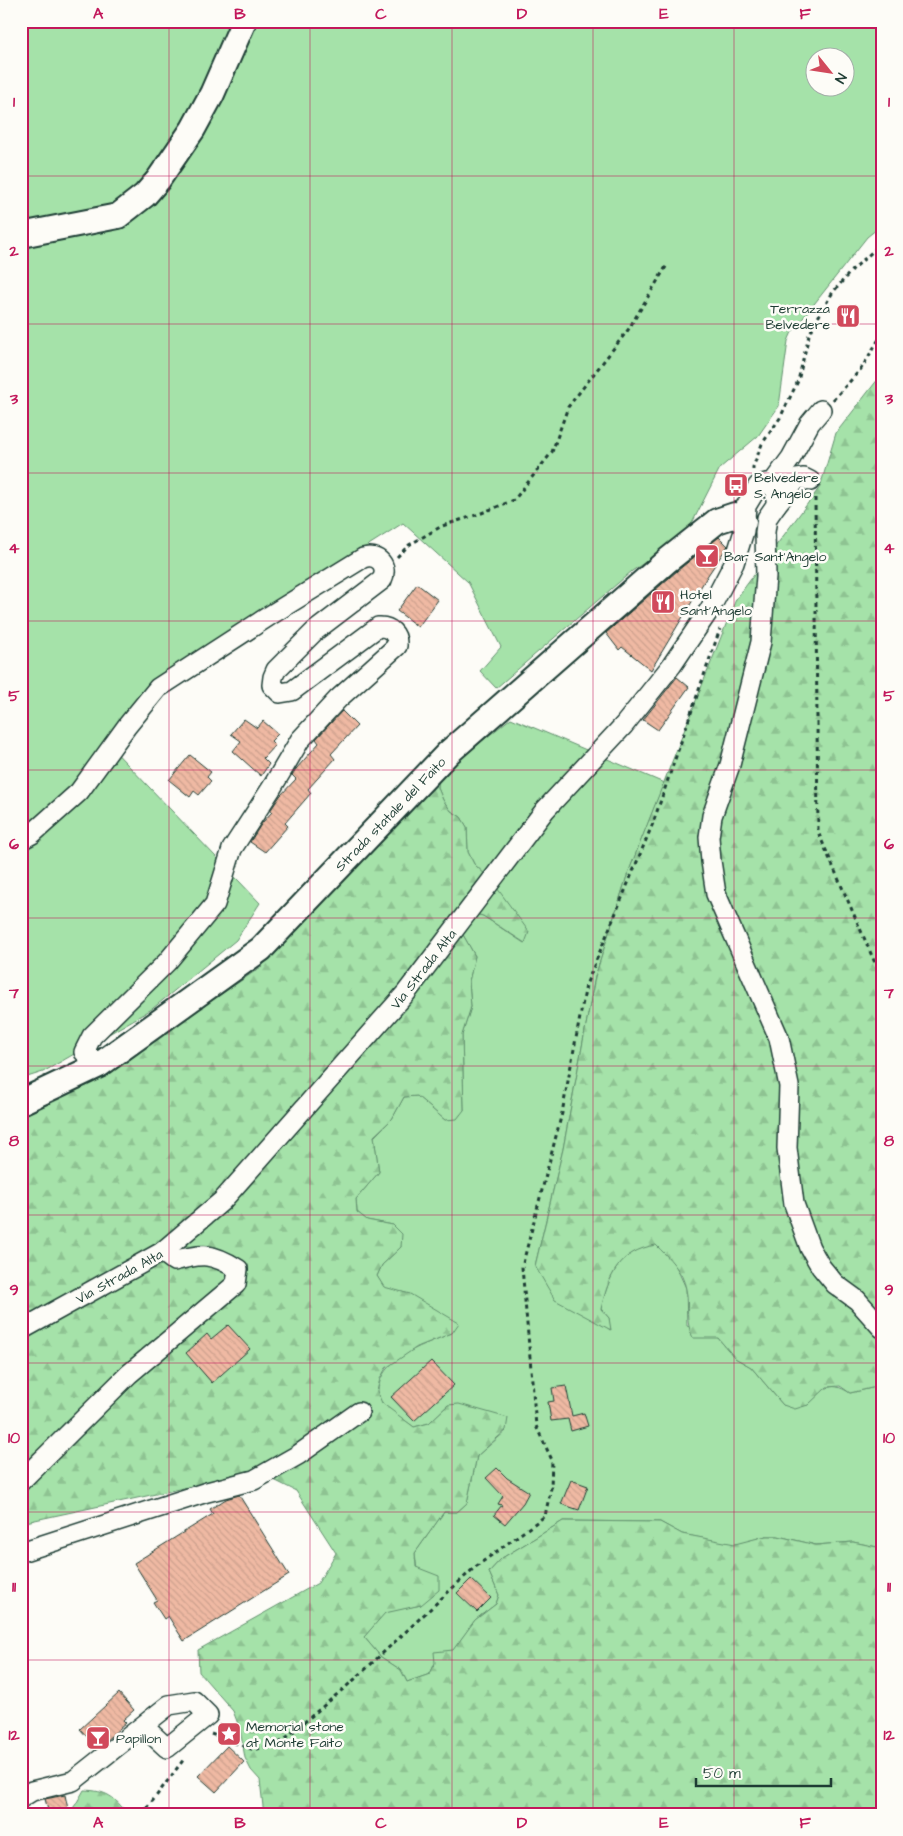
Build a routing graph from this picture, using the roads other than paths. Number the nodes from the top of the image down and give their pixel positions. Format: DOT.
graph roads {
  1 [pos="244,21"];
  2 [pos="21,235"];
  3 [pos="821,410"];
  4 [pos="810,481"];
  5 [pos="763,487"];
  6 [pos="776,505"];
  7 [pos="744,527"];
  8 [pos="21,840"];
  9 [pos="98,1065"];
  10 [pos="21,1102"];
  11 [pos="162,1252"];
  12 [pos="882,1328"];
  13 [pos="21,1330"];
  14 [pos="359,1412"];
  15 [pos="21,1481"];
  16 [pos="21,1552"];
  17 [pos="143,1726"];
  18 [pos="21,1798"];
  1 -- 2 [label="street"];
  3 -- 5 [label="street, Via Strada Alta"];
  4 -- 6 [label="street"];
  5 -- 6 [label="street"];
  5 -- 7 [label="street, Via Strada Alta"];
  6 -- 12 [label="street"];
  7 -- 9 [label="street, Strada statale del Faito"];
  7 -- 11 [label="street, Via Strada Alta"];
  8 -- 9 [label="street"];
  9 -- 10 [label="street, Strada statale del Faito"];
  11 -- 13 [label="street, Via Strada Alta"];
  11 -- 15 [label="street"];
  14 -- 16 [label="street"];
  17 -- 17 [label="street"];
  17 -- 18 [label="street"];
}
